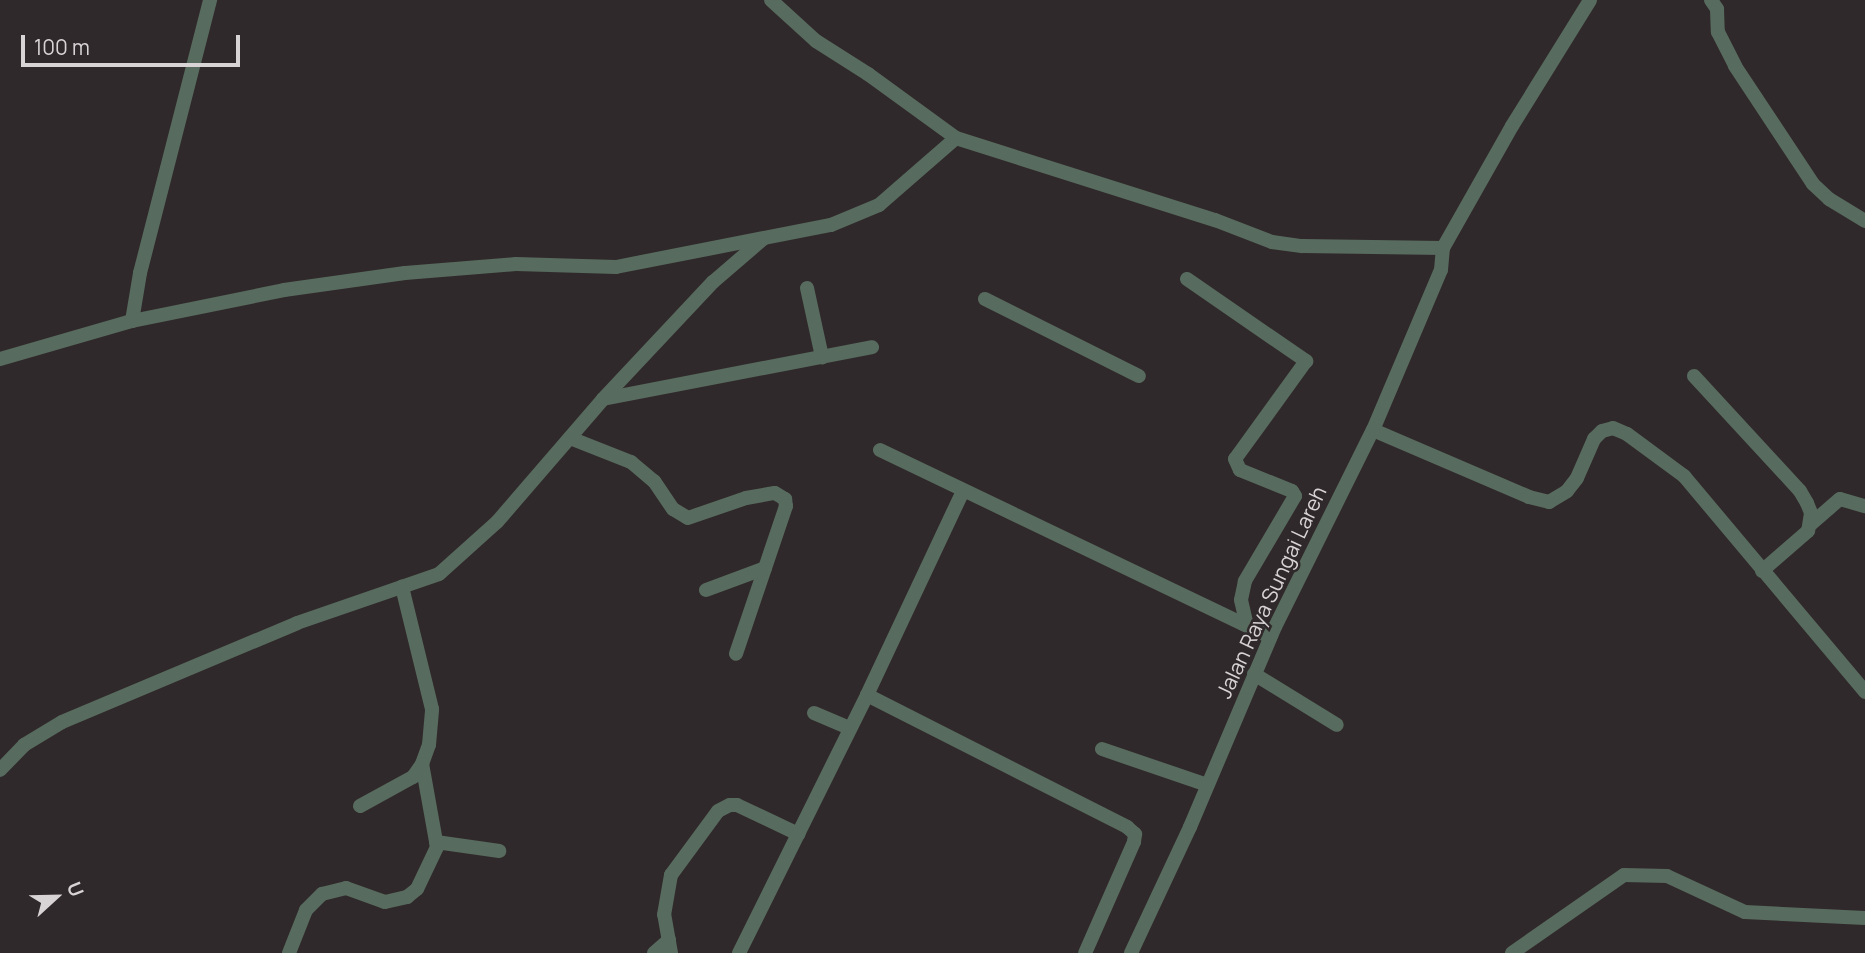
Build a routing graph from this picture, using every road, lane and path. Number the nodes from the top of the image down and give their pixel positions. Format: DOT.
graph roads {
  1 [pos="210,0"];
  2 [pos="771,0"];
  3 [pos="1590,0"];
  4 [pos="1711,0"];
  5 [pos="956,138"];
  6 [pos="1865,221"];
  7 [pos="764,238"];
  8 [pos="1443,248"];
  9 [pos="1187,279"];
  10 [pos="807,288"];
  11 [pos="985,299"];
  12 [pos="132,321"];
  13 [pos="872,347"];
  14 [pos="1,354"];
  15 [pos="822,357"];
  16 [pos="1139,376"];
  17 [pos="1694,376"];
  18 [pos="603,399"];
  19 [pos="1373,430"];
  20 [pos="570,438"];
  21 [pos="880,450"];
  22 [pos="962,491"];
  23 [pos="1865,506"];
  24 [pos="1811,524"];
  25 [pos="765,568"];
  26 [pos="1762,571"];
  27 [pos="402,587"];
  28 [pos="706,590"];
  29 [pos="1247,625"];
  30 [pos="1270,637"];
  31 [pos="736,654"];
  32 [pos="1254,674"];
  33 [pos="1865,692"];
  34 [pos="867,695"];
  35 [pos="814,713"];
  36 [pos="1337,725"];
  37 [pos="850,728"];
  38 [pos="1102,749"];
  39 [pos="422,764"];
  40 [pos="0,770"];
  41 [pos="1207,785"];
  42 [pos="360,806"];
  43 [pos="798,834"];
  44 [pos="436,842"];
  45 [pos="499,851"];
  46 [pos="1865,918"];
  47 [pos="670,947"];
  48 [pos="289,953"];
  49 [pos="654,953"];
  50 [pos="739,953"];
  51 [pos="1085,953"];
  52 [pos="1131,953"];
  53 [pos="1512,953"];
  1 -- 12 [label="street"];
  2 -- 5 [label="street"];
  3 -- 8 [label="street, Jalan Raya Sungai Lareh"];
  4 -- 6 [label="street"];
  5 -- 7 [label="street"];
  5 -- 8 [label="street"];
  7 -- 12 [label="street"];
  7 -- 18 [label="street"];
  8 -- 19 [label="street, Jalan Raya Sungai Lareh"];
  9 -- 29 [label="street"];
  10 -- 15 [label="street"];
  11 -- 16 [label="street"];
  12 -- 14 [label="street"];
  13 -- 15 [label="street"];
  15 -- 18 [label="street"];
  17 -- 24 [label="street"];
  18 -- 20 [label="street"];
  19 -- 26 [label="street"];
  19 -- 30 [label="street, Jalan Raya Sungai Lareh"];
  20 -- 25 [label="street"];
  20 -- 27 [label="street"];
  21 -- 22 [label="street"];
  22 -- 29 [label="street"];
  22 -- 34 [label="street"];
  23 -- 24 [label="street"];
  24 -- 26 [label="street"];
  25 -- 28 [label="street"];
  25 -- 31 [label="street"];
  26 -- 33 [label="street"];
  27 -- 39 [label="street"];
  27 -- 40 [label="street"];
  29 -- 30 [label="street"];
  30 -- 32 [label="street, Jalan Raya Sungai Lareh"];
  32 -- 36 [label="street"];
  32 -- 41 [label="street, Jalan Raya Sungai Lareh"];
  34 -- 37 [label="street"];
  34 -- 51 [label="street"];
  35 -- 37 [label="street"];
  37 -- 43 [label="street"];
  38 -- 41 [label="street"];
  39 -- 42 [label="street"];
  39 -- 44 [label="street"];
  41 -- 52 [label="street, Jalan Raya Sungai Lareh"];
  43 -- 47 [label="street"];
  43 -- 50 [label="street"];
  44 -- 45 [label="street"];
  44 -- 48 [label="street"];
  46 -- 53 [label="street"];
  47 -- 49 [label="street"];
}
